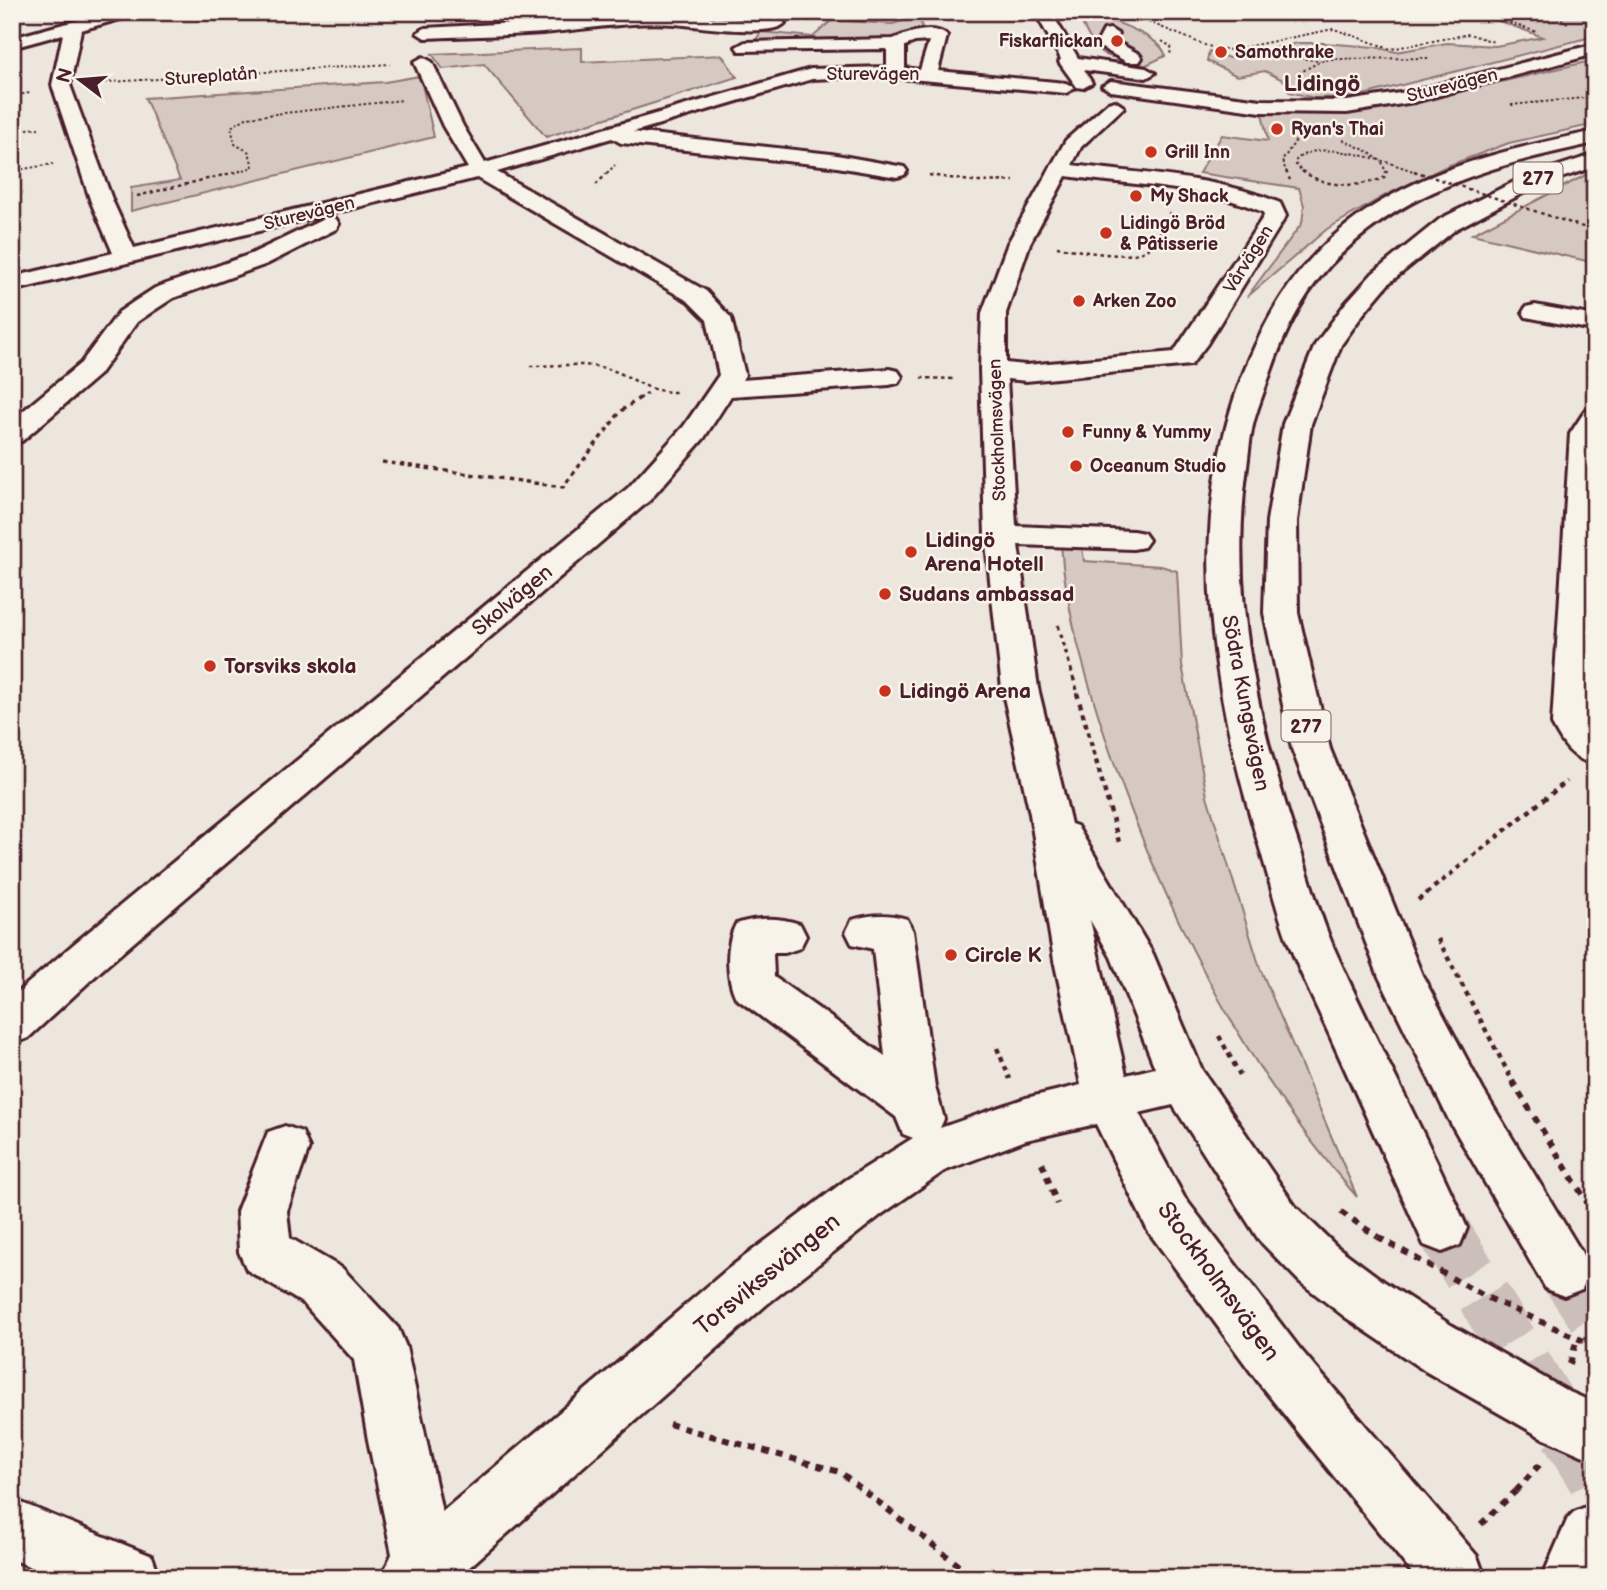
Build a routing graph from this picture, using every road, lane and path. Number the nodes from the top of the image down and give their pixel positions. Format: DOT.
graph roads {
  1 [pos="128,12"];
  2 [pos="424,12"];
  3 [pos="1043,12"];
  4 [pos="1169,12"];
  5 [pos="1476,12"];
  6 [pos="1548,12"];
  7 [pos="1590,12"];
  8 [pos="112,14"];
  9 [pos="1595,14"];
  10 [pos="779,16"];
  11 [pos="73,27"];
  12 [pos="1572,27"];
  13 [pos="1110,34"];
  14 [pos="1522,37"];
  15 [pos="12,43"];
  16 [pos="1495,43"];
  17 [pos="896,44"];
  18 [pos="745,47"];
  19 [pos="1595,50"];
  20 [pos="1280,55"];
  21 [pos="1133,58"];
  22 [pos="1431,58"];
  23 [pos="1321,61"];
  24 [pos="423,62"];
  25 [pos="1068,62"];
  26 [pos="896,72"];
  27 [pos="928,74"];
  28 [pos="1297,74"];
  29 [pos="762,76"];
  30 [pos="61,85"];
  31 [pos="1111,86"];
  32 [pos="439,96"];
  33 [pos="1223,102"];
  34 [pos="1073,103"];
  35 [pos="1117,107"];
  36 [pos="1298,108"];
  37 [pos="605,135"];
  38 [pos="1595,137"];
  39 [pos="1066,157"];
  40 [pos="1595,160"];
  41 [pos="1382,162"];
  42 [pos="480,171"];
  43 [pos="897,171"];
  44 [pos="1020,181"];
  45 [pos="130,197"];
  46 [pos="319,211"];
  47 [pos="1171,211"];
  48 [pos="1595,231"];
  49 [pos="1156,237"];
  50 [pos="1054,245"];
  51 [pos="1216,247"];
  52 [pos="127,258"];
  53 [pos="12,284"];
  54 [pos="1535,312"];
  55 [pos="1588,322"];
  56 [pos="530,366"];
  57 [pos="993,369"];
  58 [pos="889,377"];
  59 [pos="723,389"];
  60 [pos="650,391"];
  61 [pos="667,393"];
  62 [pos="1595,417"];
  63 [pos="12,435"];
  64 [pos="382,462"];
  65 [pos="1001,535"];
  66 [pos="1133,540"];
  67 [pos="1056,615"];
  68 [pos="1585,764"];
  69 [pos="1051,814"];
  70 [pos="1120,848"];
  71 [pos="1424,913"];
  72 [pos="866,932"];
  73 [pos="785,936"];
  74 [pos="1437,937"];
  75 [pos="12,1025"];
  76 [pos="1216,1031"];
  77 [pos="1242,1079"];
  78 [pos="1184,1082"];
  79 [pos="1108,1100"];
  80 [pos="922,1131"];
  81 [pos="285,1148"];
  82 [pos="1338,1210"];
  83 [pos="1595,1215"];
  84 [pos="1442,1228"];
  85 [pos="1564,1271"];
  86 [pos="1595,1346"];
  87 [pos="633,1385"];
  88 [pos="1595,1432"];
  89 [pos="12,1529"];
  90 [pos="1595,1533"];
  91 [pos="418,1572"];
  92 [pos="130,1578"];
  93 [pos="975,1578"];
  94 [pos="1455,1578"];
  95 [pos="1572,1578"];
  1 -- 8 [label="street"];
  2 -- 10 [label="street"];
  3 -- 25 [label="street"];
  4 -- 16 [label="path"];
  5 -- 14 [label="path"];
  6 -- 12 [label="path"];
  7 -- 9 [label="path"];
  8 -- 11 [label="street"];
  10 -- 18 [label="street"];
  11 -- 15 [label="street"];
  11 -- 30 [label="street"];
  13 -- 21 [label="street"];
  17 -- 18 [label="street"];
  17 -- 26 [label="street"];
  17 -- 27 [label="street"];
  18 -- 29 [label="street"];
  19 -- 36 [label="street, Sturevägen"];
  20 -- 23 [label="path"];
  22 -- 23 [label="path"];
  23 -- 28 [label="path"];
  24 -- 30 [label="path, Stureplatån"];
  24 -- 32 [label="street"];
  25 -- 34 [label="street"];
  25 -- 36 [label="street"];
  26 -- 27 [label="street, Sturevägen"];
  26 -- 29 [label="street, Sturevägen"];
  27 -- 34 [label="street, Sturevägen"];
  29 -- 37 [label="street, Sturevägen"];
  30 -- 52 [label="street"];
  31 -- 33 [label="street, Sturevägen"];
  31 -- 34 [label="street"];
  31 -- 35 [label="street"];
  32 -- 42 [label="street"];
  32 -- 45 [label="path"];
  33 -- 35 [label="street, Sturevägen"];
  33 -- 36 [label="street, Sturevägen"];
  34 -- 35 [label="street"];
  34 -- 39 [label="street"];
  35 -- 39 [label="street, Stockholmsvägen"];
  37 -- 42 [label="street, Sturevägen"];
  37 -- 43 [label="street, Sturevägen"];
  38 -- 84 [label="street, Södra Kungsvägen / 277"];
  39 -- 57 [label="street, Stockholmsvägen"];
  39 -- 57 [label="street, Vårvägen"];
  40 -- 85 [label="street, 277"];
  41 -- 48 [label="path, bridge"];
  42 -- 46 [label="street, Sturevägen"];
  42 -- 59 [label="street, Skolvägen"];
  43 -- 44 [label="path"];
  46 -- 52 [label="street, Sturevägen"];
  46 -- 63 [label="street"];
  47 -- 49 [label="path"];
  49 -- 50 [label="path"];
  49 -- 51 [label="path"];
  52 -- 53 [label="street, Sturevägen"];
  54 -- 55 [label="street"];
  56 -- 60 [label="path"];
  57 -- 65 [label="street, Stockholmsvägen"];
  58 -- 59 [label="street"];
  59 -- 75 [label="street, Skolvägen"];
  60 -- 61 [label="path"];
  60 -- 64 [label="path"];
  62 -- 68 [label="street"];
  65 -- 66 [label="street"];
  65 -- 69 [label="street, Stockholmsvägen"];
  67 -- 70 [label="path"];
  68 -- 71 [label="path"];
  69 -- 78 [label="street, Stockholmsvägen"];
  69 -- 79 [label="street, Stockholmsvägen"];
  72 -- 80 [label="street"];
  73 -- 80 [label="street"];
  74 -- 83 [label="path"];
  76 -- 77 [label="path"];
  78 -- 79 [label="street, Torsvikssvängen"];
  78 -- 88 [label="street, Stockholmsvägen, bridge"];
  79 -- 80 [label="street, Torsvikssvängen"];
  79 -- 94 [label="street, Stockholmsvägen"];
  80 -- 87 [label="street, Torsvikssvängen"];
  81 -- 91 [label="street"];
  82 -- 86 [label="path, bridge"];
  87 -- 91 [label="street, Torsvikssvängen"];
  87 -- 93 [label="path"];
  89 -- 92 [label="street"];
  90 -- 95 [label="street"];
}
